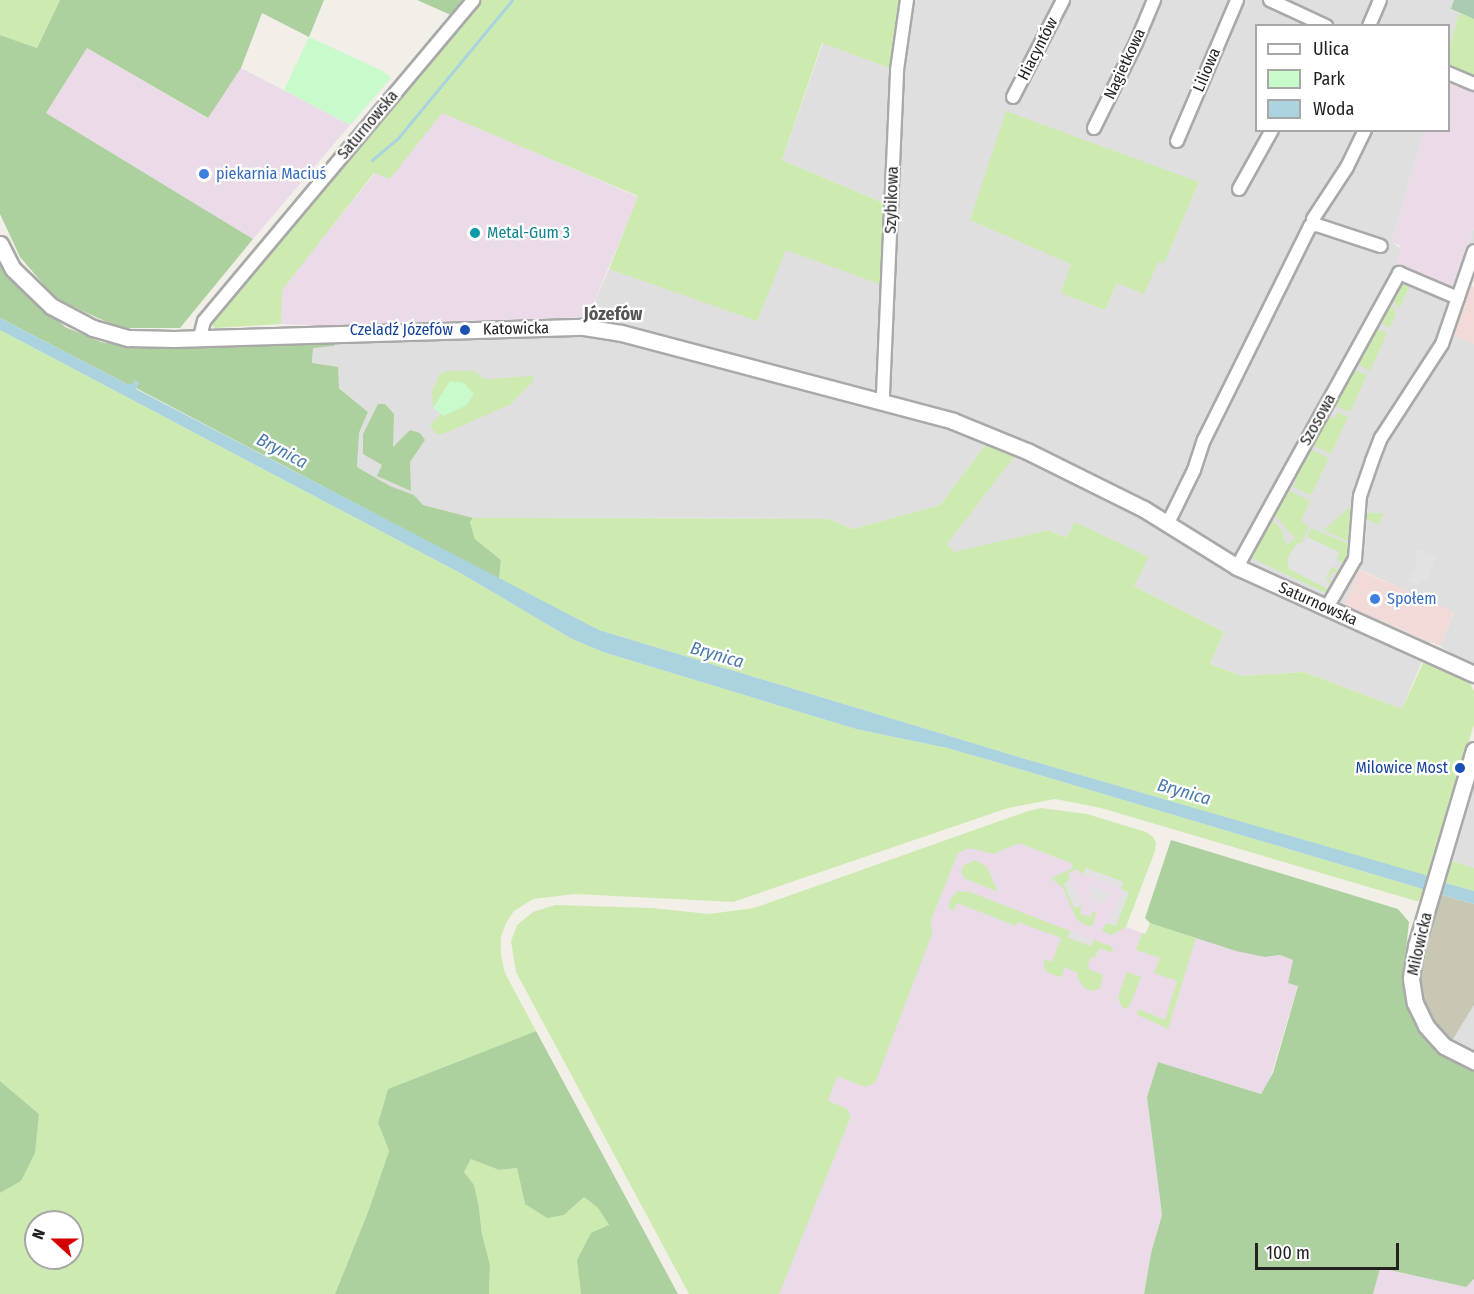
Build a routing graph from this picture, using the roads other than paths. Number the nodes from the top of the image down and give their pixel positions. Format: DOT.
graph roads {
  1 [pos="473,0"];
  2 [pos="907,0"];
  3 [pos="1063,0"];
  4 [pos="1154,0"];
  5 [pos="1237,0"];
  6 [pos="1270,0"];
  7 [pos="1380,0"];
  8 [pos="1319,24"];
  9 [pos="1371,24"];
  10 [pos="1450,74"];
  11 [pos="1474,84"];
  12 [pos="1013,97"];
  13 [pos="1094,128"];
  14 [pos="1271,132"];
  15 [pos="1364,132"];
  16 [pos="1177,141"];
  17 [pos="1239,189"];
  18 [pos="1311,222"];
  19 [pos="0,244"];
  20 [pos="1381,246"];
  21 [pos="1474,251"];
  22 [pos="1458,298"];
  23 [pos="200,337"];
  24 [pos="880,401"];
  25 [pos="1168,523"];
  26 [pos="1237,567"];
  27 [pos="1326,609"];
  28 [pos="1474,674"];
  29 [pos="1474,750"];
  30 [pos="1474,1061"];
  1 -- 23 [label="street, Saturnowska"];
  2 -- 24 [label="street, Szybikowa"];
  3 -- 12 [label="street, Hiacyntów"];
  4 -- 13 [label="street, Nagietkowa"];
  5 -- 16 [label="street, Liliowa"];
  6 -- 8 [label="street"];
  7 -- 9 [label="street"];
  10 -- 11 [label="street"];
  14 -- 17 [label="street"];
  15 -- 18 [label="street"];
  18 -- 20 [label="street"];
  18 -- 25 [label="street"];
  19 -- 23 [label="street, Katowicka"];
  21 -- 22 [label="street"];
  22 -- 26 [label="street, Szosowa"];
  22 -- 27 [label="street"];
  23 -- 24 [label="street, Katowicka"];
  24 -- 25 [label="street, Saturnowska"];
  25 -- 26 [label="street, Saturnowska"];
  26 -- 27 [label="street, Saturnowska"];
  27 -- 28 [label="street, Saturnowska"];
  29 -- 30 [label="street, Milowicka"];
}
